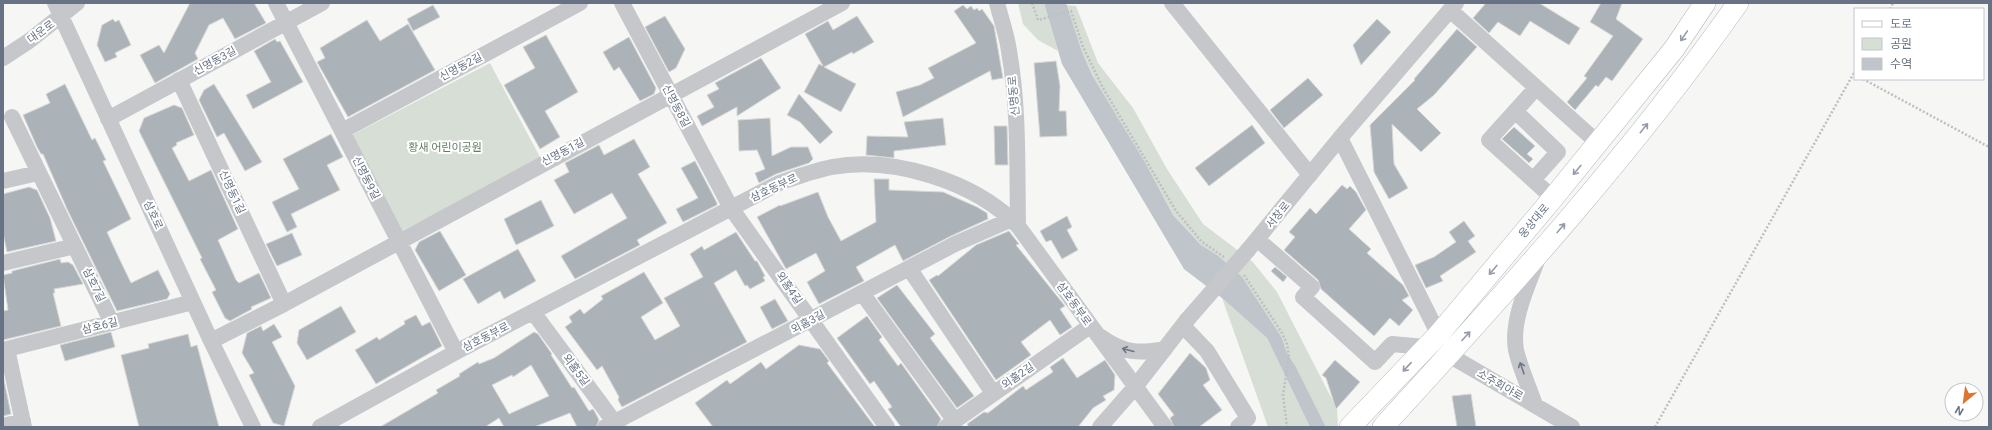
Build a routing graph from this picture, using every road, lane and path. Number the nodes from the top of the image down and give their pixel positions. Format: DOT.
graph roads {
  1 [pos="77,3"];
  2 [pos="276,3"];
  3 [pos="322,3"];
  4 [pos="580,3"];
  5 [pos="622,3"];
  6 [pos="842,3"];
  7 [pos="997,3"];
  8 [pos="1032,3"];
  9 [pos="1172,3"];
  10 [pos="1705,3"];
  11 [pos="1738,3"];
  12 [pos="1453,7"];
  13 [pos="58,10"];
  14 [pos="286,22"];
  15 [pos="3,58"];
  16 [pos="1854,75"];
  17 [pos="179,80"];
  18 [pos="1865,80"];
  19 [pos="1536,88"];
  20 [pos="670,94"];
  21 [pos="1515,111"];
  22 [pos="12,117"];
  23 [pos="108,119"];
  24 [pos="342,131"];
  25 [pos="1340,138"];
  26 [pos="1598,144"];
  27 [pos="1989,147"];
  28 [pos="38,173"];
  29 [pos="1310,175"];
  30 [pos="1533,180"];
  31 [pos="3,181"];
  32 [pos="1017,190"];
  33 [pos="1553,198"];
  34 [pos="995,205"];
  35 [pos="732,208"];
  36 [pos="1014,222"];
  37 [pos="398,241"];
  38 [pos="1253,245"];
  39 [pos="75,246"];
  40 [pos="1540,253"];
  41 [pos="1229,262"];
  42 [pos="3,263"];
  43 [pos="909,268"];
  44 [pos="1240,271"];
  45 [pos="862,293"];
  46 [pos="193,302"];
  47 [pos="284,304"];
  48 [pos="533,312"];
  49 [pos="812,320"];
  50 [pos="112,323"];
  51 [pos="1185,323"];
  52 [pos="1092,329"];
  53 [pos="211,341"];
  54 [pos="1432,341"];
  55 [pos="1165,348"];
  56 [pos="5,350"];
  57 [pos="456,352"];
  58 [pos="1449,355"];
  59 [pos="1134,387"];
  60 [pos="993,393"];
  61 [pos="1535,405"];
  62 [pos="24,424"];
  63 [pos="951,424"];
  64 [pos="1246,424"];
  65 [pos="613,425"];
  66 [pos="3,426"];
  67 [pos="253,427"];
  68 [pos="320,427"];
  69 [pos="887,427"];
  70 [pos="1100,427"];
  71 [pos="1165,427"];
  72 [pos="1287,427"];
  73 [pos="1350,427"];
  74 [pos="1383,427"];
  75 [pos="1572,427"];
  76 [pos="1655,427"];
  1 -- 13 [label="street, 대운로"];
  2 -- 14 [label="street, 신명동9길"];
  3 -- 14 [label="street, 신명동3길"];
  4 -- 24 [label="street, 신명동2길"];
  5 -- 20 [label="street, 신명동8길"];
  6 -- 20 [label="street, 신명동1길"];
  7 -- 32 [label="street, 신명동로"];
  8 -- 41 [label="path"];
  9 -- 29 [label="street"];
  10 -- 26 [label="main road, 웅상대로, one-way"];
  40 -- 11 [label="main road, one-way"];
  12 -- 19 [label="street"];
  12 -- 25 [label="street, 서창로"];
  13 -- 15 [label="street, 대운로"];
  13 -- 23 [label="street, 삼호로"];
  14 -- 17 [label="street, 신명동3길"];
  14 -- 24 [label="street, 신명동9길"];
  16 -- 76 [label="path"];
  17 -- 23 [label="street, 신명동3길"];
  17 -- 47 [label="street, 신명동1길"];
  18 -- 27 [label="path"];
  19 -- 21 [label="street"];
  19 -- 26 [label="street"];
  20 -- 35 [label="street, 신명동8길"];
  20 -- 37 [label="street, 신명동1길"];
  21 -- 30 [label="street"];
  21 -- 30 [label="street"];
  22 -- 28 [label="street, 삼호7길"];
  23 -- 46 [label="street, 삼호로"];
  24 -- 37 [label="street, 신명동9길"];
  25 -- 29 [label="street, 서창로"];
  25 -- 54 [label="street"];
  26 -- 33 [label="main road, 웅상대로, one-way"];
  28 -- 31 [label="street"];
  28 -- 39 [label="street, 삼호7길"];
  29 -- 38 [label="street, 서창로"];
  30 -- 33 [label="street"];
  32 -- 34 [label="street"];
  32 -- 36 [label="street, 신명동로"];
  33 -- 54 [label="main road, 웅상대로, one-way"];
  34 -- 35 [label="street, 삼호동부로"];
  34 -- 36 [label="street, 삼호동부로"];
  35 -- 48 [label="street, 삼호동부로"];
  35 -- 49 [label="street, 외홈4길"];
  36 -- 43 [label="street, 외홈3길"];
  36 -- 52 [label="street, 삼호동부로"];
  37 -- 47 [label="street, 신명동1길"];
  37 -- 57 [label="street, 신명동9길"];
  38 -- 51 [label="street, 서창로, bridge"];
  38 -- 54 [label="street"];
  39 -- 42 [label="street"];
  39 -- 50 [label="street, 삼호7길"];
  58 -- 40 [label="main road, one-way"];
  61 -- 40 [label="street, one-way"];
  43 -- 45 [label="street, 외홈3길"];
  43 -- 60 [label="street"];
  44 -- 72 [label="path"];
  45 -- 49 [label="street, 외홈3길"];
  45 -- 63 [label="street"];
  46 -- 50 [label="street, 삼호6길"];
  46 -- 53 [label="street, 삼호로"];
  47 -- 53 [label="street, 신명동1길"];
  48 -- 57 [label="street, 삼호동부로"];
  48 -- 65 [label="street, 외홈5길"];
  49 -- 65 [label="street, 외홈3길"];
  49 -- 69 [label="street, 외홈4길"];
  50 -- 56 [label="street, 삼호6길"];
  51 -- 55 [label="street, 서창로"];
  51 -- 64 [label="street"];
  55 -- 52 [label="street, one-way"];
  52 -- 59 [label="street, 삼호동부로"];
  52 -- 60 [label="street, 외홈2길"];
  53 -- 67 [label="street, 삼호로"];
  54 -- 58 [label="street"];
  54 -- 73 [label="main road, 웅상대로, one-way"];
  55 -- 59 [label="street, 서창로"];
  56 -- 62 [label="street, 삼호6길"];
  57 -- 68 [label="street, 삼호동부로"];
  58 -- 61 [label="street, 소주회야로"];
  58 -- 74 [label="main road"];
  59 -- 70 [label="street, 서창로"];
  59 -- 71 [label="street, 삼호동부로"];
  60 -- 63 [label="street, 외홈2길"];
  61 -- 75 [label="street, 소주회야로"];
  62 -- 66 [label="street"];
}
